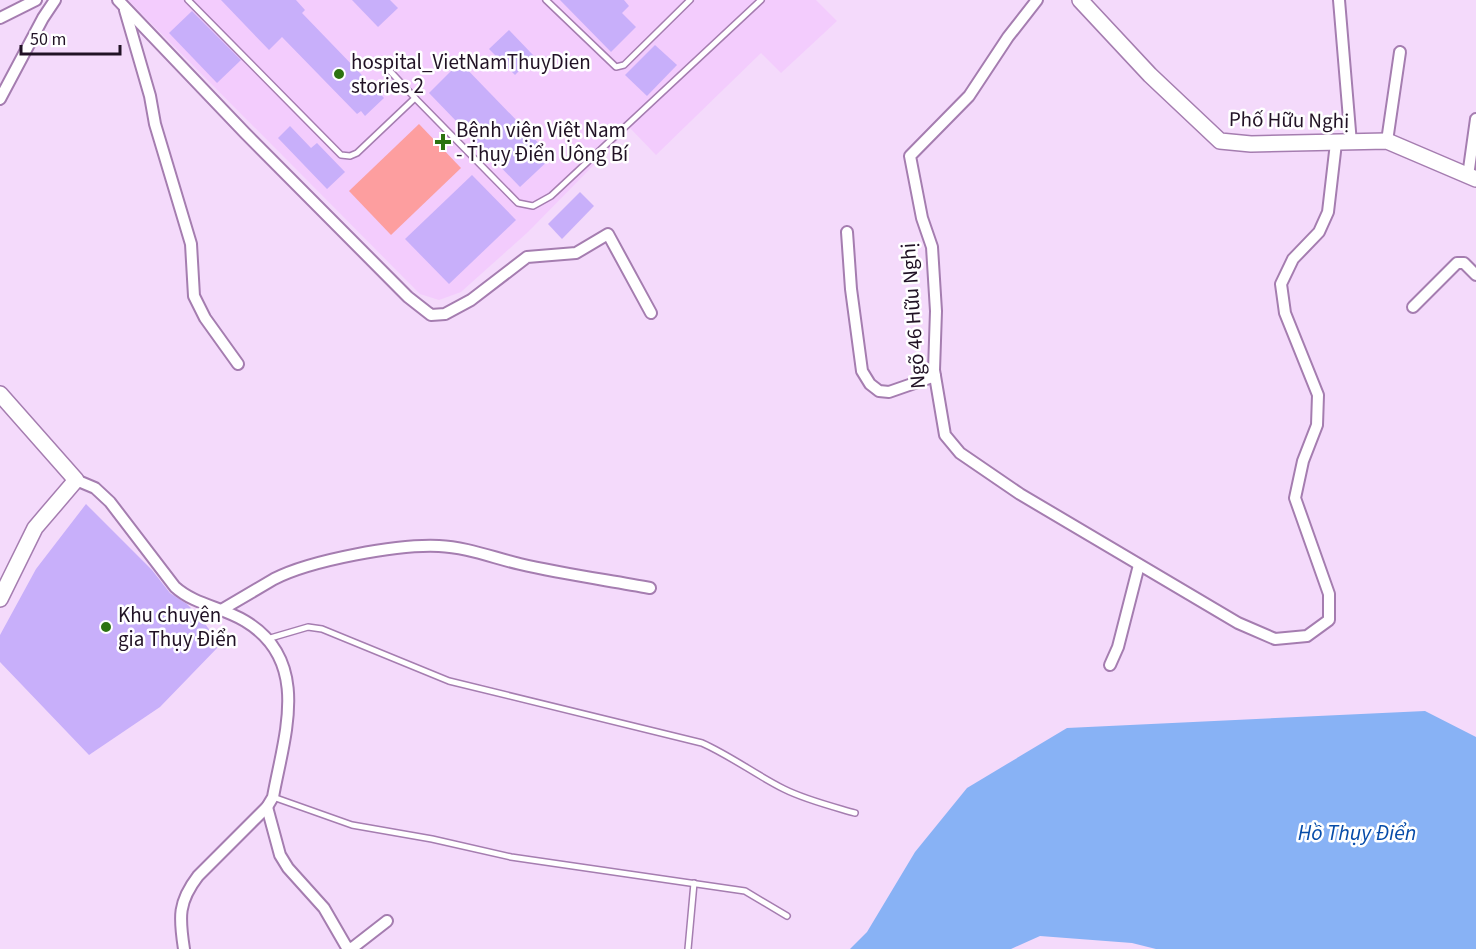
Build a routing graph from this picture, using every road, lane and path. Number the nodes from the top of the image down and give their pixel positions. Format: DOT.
graph roads {
  1 [pos="36,0"];
  2 [pos="55,0"];
  3 [pos="188,0"];
  4 [pos="546,0"];
  5 [pos="690,0"];
  6 [pos="748,0"];
  7 [pos="761,0"];
  8 [pos="1037,0"];
  9 [pos="1080,0"];
  10 [pos="1339,0"];
  11 [pos="121,4"];
  12 [pos="754,7"];
  13 [pos="0,18"];
  14 [pos="1400,52"];
  15 [pos="389,70"];
  16 [pos="415,98"];
  17 [pos="0,99"];
  18 [pos="1476,119"];
  19 [pos="1387,141"];
  20 [pos="1343,143"];
  21 [pos="1472,178"];
  22 [pos="848,232"];
  23 [pos="1476,275"];
  24 [pos="1413,308"];
  25 [pos="651,313"];
  26 [pos="238,364"];
  27 [pos="935,376"];
  28 [pos="0,394"];
  29 [pos="76,480"];
  30 [pos="1139,565"];
  31 [pos="651,588"];
  32 [pos="0,599"];
  33 [pos="223,609"];
  34 [pos="267,639"];
  35 [pos="1110,665"];
  36 [pos="270,802"];
  37 [pos="855,813"];
  38 [pos="694,883"];
  39 [pos="787,916"];
  40 [pos="387,921"];
  41 [pos="184,949"];
  42 [pos="688,949"];
  1 -- 13 [label="street"];
  2 -- 17 [label="street"];
  3 -- 16 [label="lane"];
  4 -- 5 [label="lane"];
  6 -- 12 [label="lane"];
  7 -- 12 [label="lane"];
  8 -- 27 [label="street, Ngõ 46 Hữu Nghị"];
  9 -- 20 [label="main road, Phố Hữu Nghị"];
  10 -- 20 [label="street"];
  11 -- 25 [label="street"];
  11 -- 26 [label="street"];
  12 -- 16 [label="lane"];
  14 -- 19 [label="street"];
  15 -- 16 [label="lane"];
  18 -- 21 [label="street"];
  19 -- 20 [label="main road, Phố Hữu Nghị"];
  19 -- 21 [label="main road, Phố Hữu Nghị"];
  20 -- 30 [label="street, Ngõ 46 Hữu Nghị"];
  22 -- 27 [label="street"];
  23 -- 24 [label="street"];
  27 -- 30 [label="street, Ngõ 46 Hữu Nghị"];
  28 -- 29 [label="main road"];
  29 -- 32 [label="main road"];
  29 -- 33 [label="street"];
  30 -- 35 [label="street"];
  31 -- 33 [label="street"];
  33 -- 34 [label="street"];
  34 -- 36 [label="street"];
  34 -- 37 [label="lane"];
  36 -- 38 [label="lane"];
  36 -- 40 [label="street"];
  36 -- 41 [label="street"];
  38 -- 39 [label="lane"];
  38 -- 42 [label="lane"];
}
